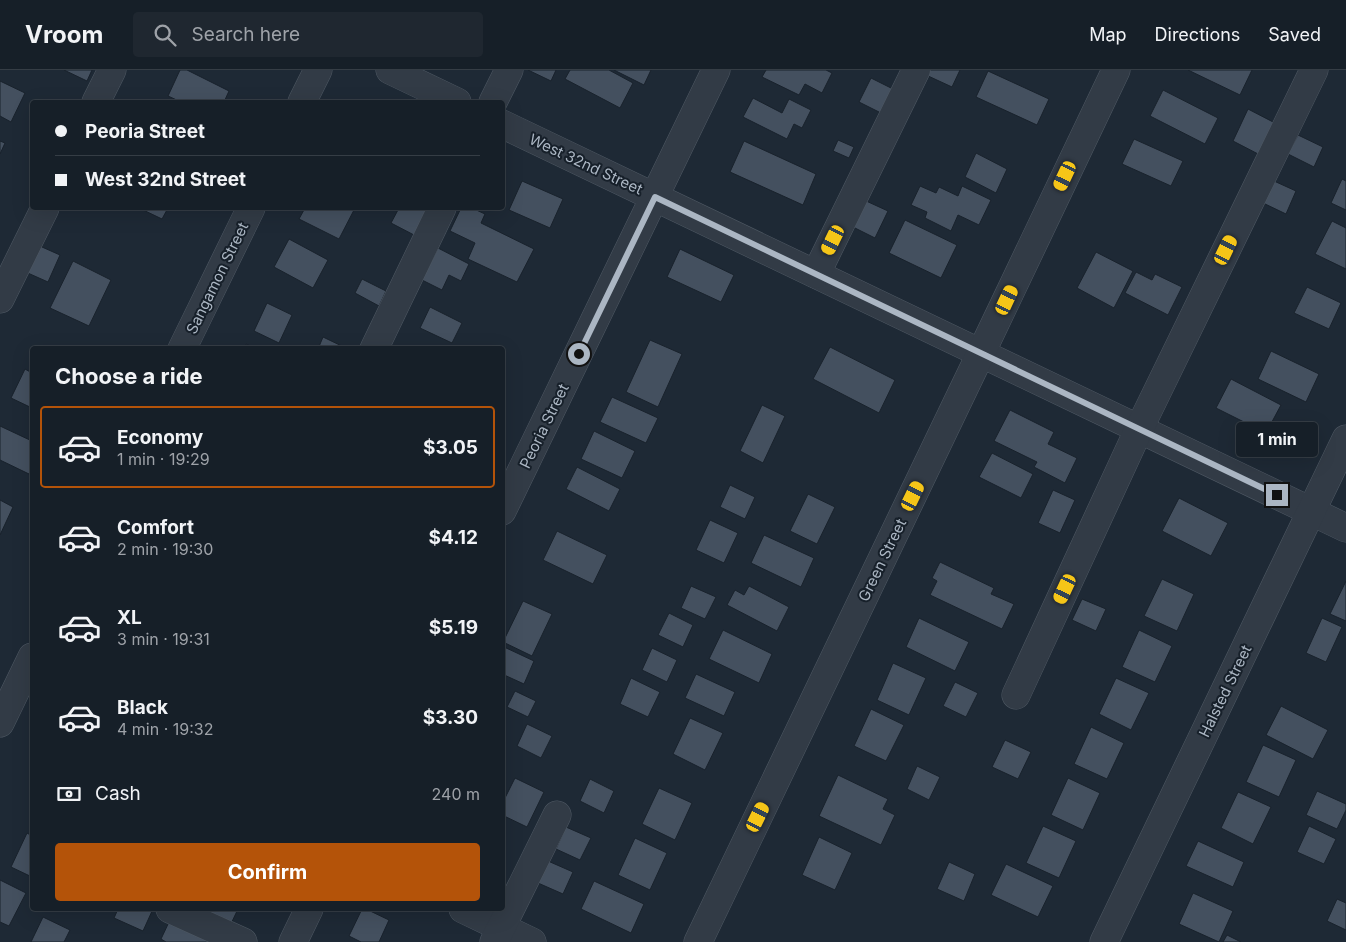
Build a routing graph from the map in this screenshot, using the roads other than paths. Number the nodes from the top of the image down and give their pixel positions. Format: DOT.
graph roads {
  1 [pos="112,70"];
  2 [pos="318,70"];
  3 [pos="390,70"];
  4 [pos="509,70"];
  5 [pos="716,70"];
  6 [pos="916,70"];
  7 [pos="1116,70"];
  8 [pos="1314,70"];
  9 [pos="97,100"];
  10 [pos="303,100"];
  11 [pos="453,100"];
  12 [pos="494,100"];
  13 [pos="505,125"];
  14 [pos="655,197"];
  15 [pos="44,210"];
  16 [pos="250,210"];
  17 [pos="441,210"];
  18 [pos="816,274"];
  19 [pos="0,299"];
  20 [pos="183,346"];
  21 [pos="375,346"];
  22 [pos="982,353"];
  23 [pos="1139,429"];
  24 [pos="1346,439"];
  25 [pos="505,505"];
  26 [pos="1312,512"];
  27 [pos="1346,528"];
  28 [pos="30,661"];
  29 [pos="16,694"];
  30 [pos="1016,695"];
  31 [pos="0,723"];
  32 [pos="557,814"];
  33 [pos="174,911"];
  34 [pos="308,911"];
  35 [pos="466,911"];
  36 [pos="497,934"];
  37 [pos="242,942"];
  38 [pos="293,942"];
  39 [pos="532,942"];
  40 [pos="698,942"];
  41 [pos="1104,942"];
  1 -- 9 [label="street"];
  2 -- 10 [label="street"];
  3 -- 11 [label="street"];
  4 -- 12 [label="street"];
  5 -- 14 [label="street, Peoria Street"];
  6 -- 18 [label="street"];
  7 -- 22 [label="street, Green Street"];
  8 -- 23 [label="street"];
  13 -- 14 [label="street, West 32nd Street"];
  14 -- 18 [label="street, West 32nd Street"];
  14 -- 25 [label="street, Peoria Street"];
  15 -- 19 [label="street"];
  16 -- 20 [label="street, Sangamon Street"];
  17 -- 21 [label="street"];
  18 -- 22 [label="street, West 32nd Street"];
  22 -- 23 [label="street, West 32nd Street"];
  22 -- 40 [label="street, Green Street"];
  23 -- 26 [label="street, West 32nd Street"];
  23 -- 30 [label="street"];
  24 -- 26 [label="street, Halsted Street"];
  26 -- 27 [label="street, West 32nd Street"];
  26 -- 41 [label="street, Halsted Street"];
  28 -- 29 [label="street"];
  29 -- 31 [label="street"];
  32 -- 36 [label="street"];
  33 -- 37 [label="street"];
  34 -- 38 [label="street"];
  35 -- 36 [label="street"];
  36 -- 39 [label="street"];
}
